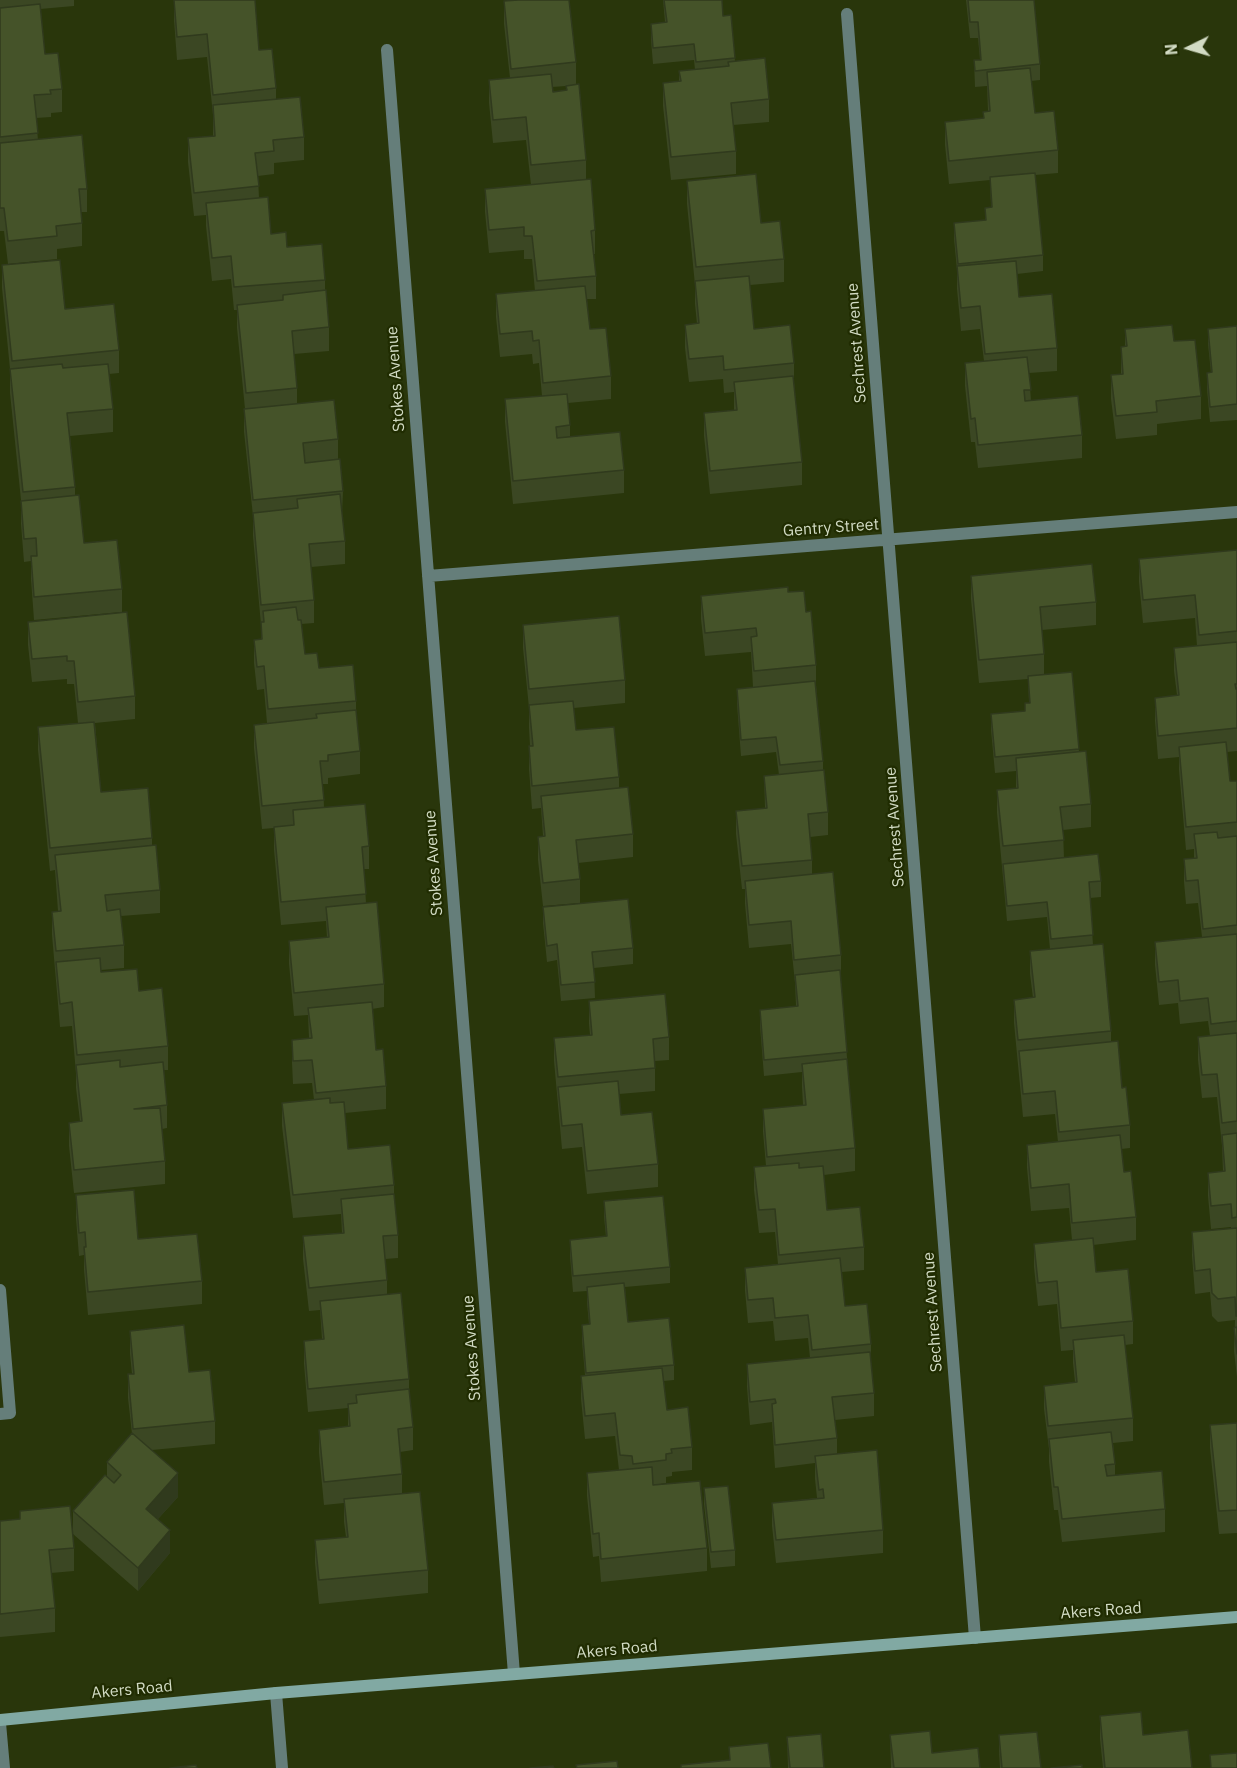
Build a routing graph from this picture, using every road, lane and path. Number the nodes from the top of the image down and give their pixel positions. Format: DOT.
graph roads {
  1 [pos="848,14"];
  2 [pos="387,50"];
  3 [pos="1237,512"];
  4 [pos="889,540"];
  5 [pos="428,576"];
  6 [pos="0,1290"];
  7 [pos="5,1413"];
  8 [pos="1237,1617"];
  9 [pos="975,1638"];
  10 [pos="514,1674"];
  11 [pos="276,1693"];
  12 [pos="0,1721"];
  13 [pos="4,1768"];
  14 [pos="282,1768"];
  1 -- 4 [label="street, Sechrest Avenue"];
  2 -- 5 [label="street, Stokes Avenue"];
  3 -- 4 [label="street, Gentry Street"];
  4 -- 5 [label="street, Gentry Street"];
  4 -- 9 [label="street, Sechrest Avenue"];
  5 -- 10 [label="street, Stokes Avenue"];
  6 -- 7 [label="street"];
  8 -- 9 [label="street, Akers Road"];
  9 -- 10 [label="street, Akers Road"];
  10 -- 11 [label="street, Akers Road"];
  11 -- 12 [label="street, Akers Road"];
  11 -- 14 [label="street"];
  12 -- 13 [label="street"];
}
